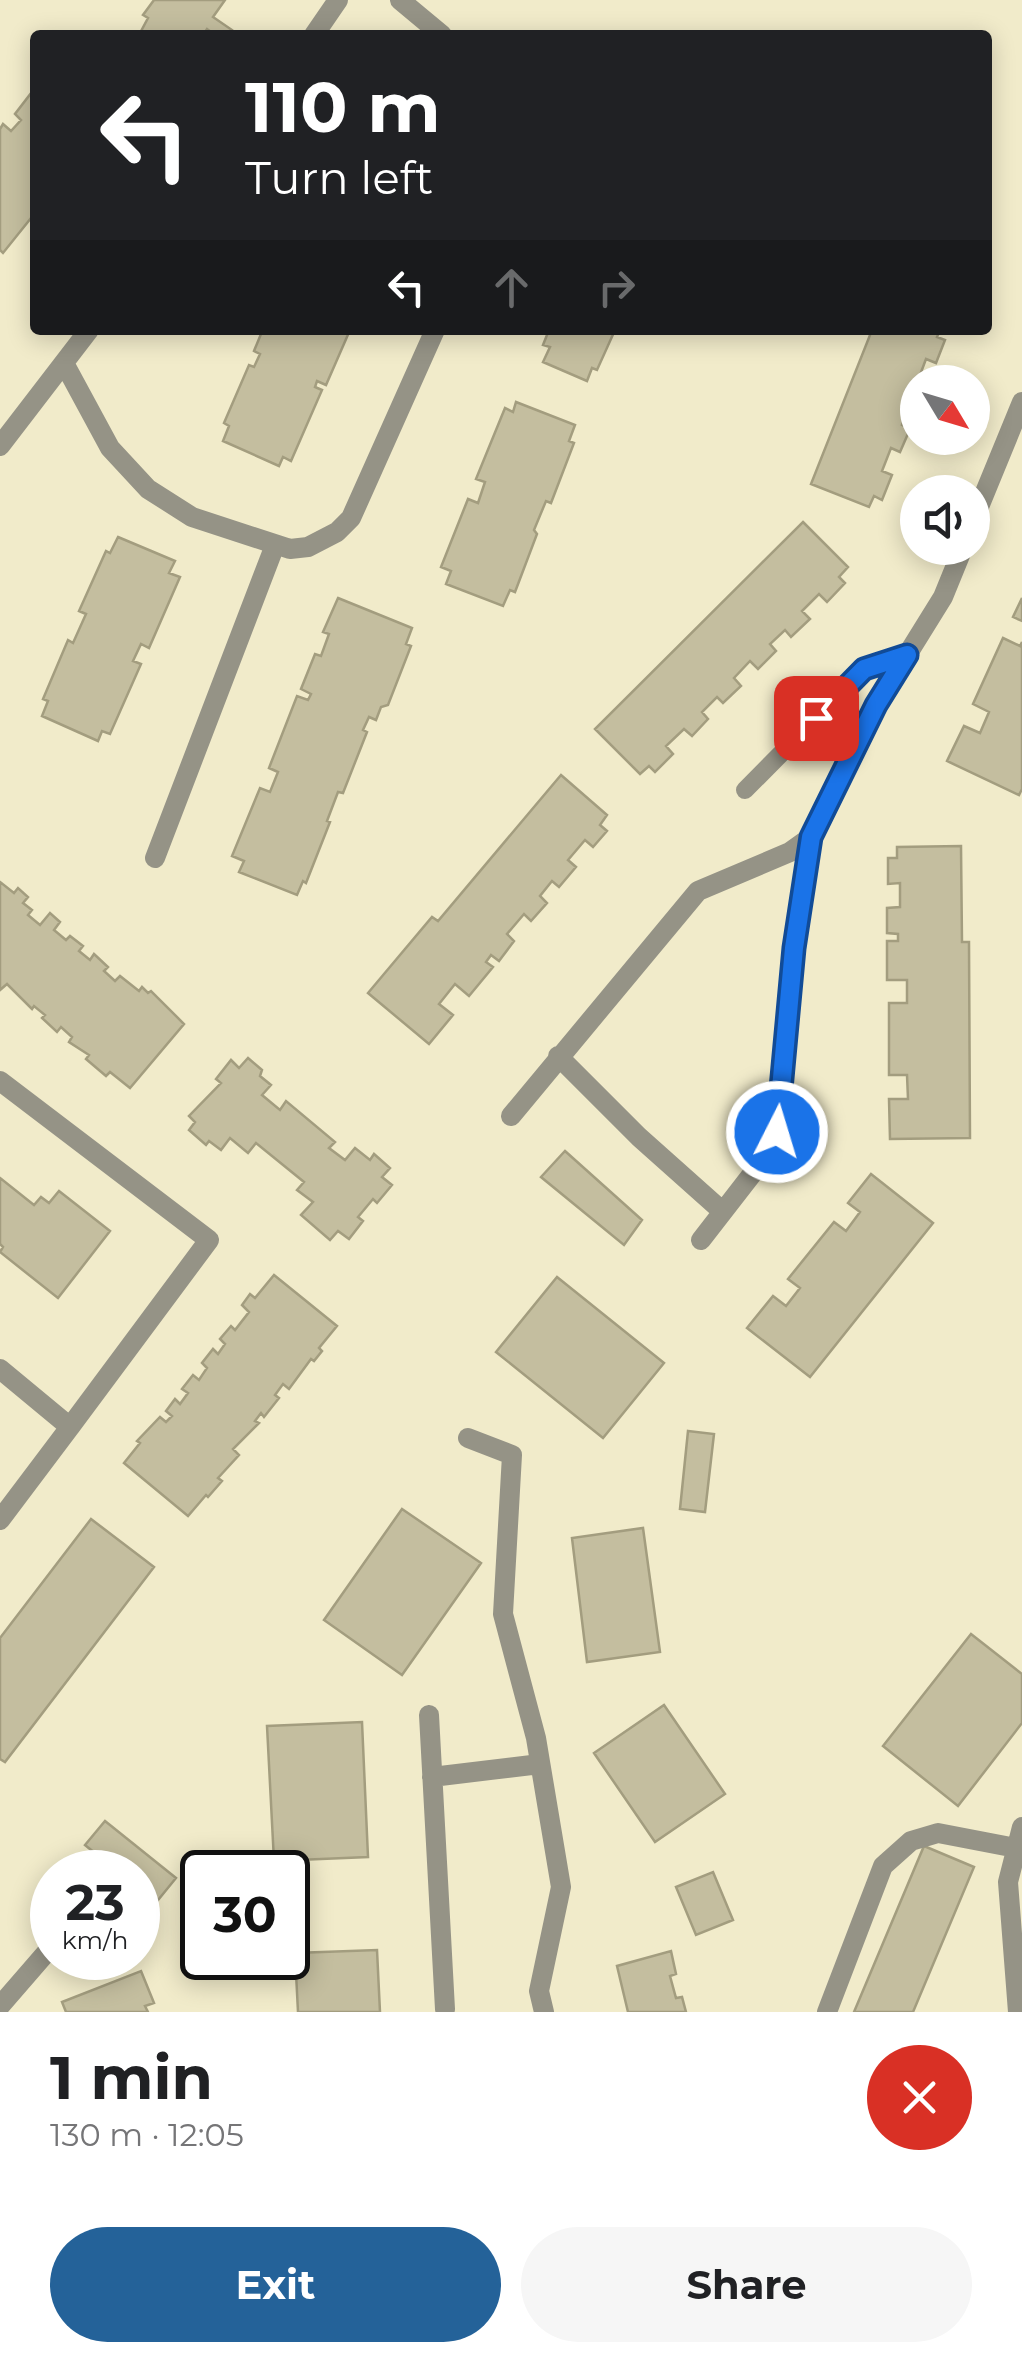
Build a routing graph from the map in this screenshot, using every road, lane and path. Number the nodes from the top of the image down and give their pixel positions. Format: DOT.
graph roads {
  1 [pos="338,0"];
  2 [pos="400,0"];
  3 [pos="317,30"];
  4 [pos="436,30"];
  5 [pos="85,335"];
  6 [pos="434,335"];
  7 [pos="64,362"];
  8 [pos="1022,402"];
  9 [pos="0,446"];
  10 [pos="990,480"];
  11 [pos="275,545"];
  12 [pos="956,565"];
  13 [pos="907,655"];
  14 [pos="745,790"];
  15 [pos="811,837"];
  16 [pos="155,858"];
  17 [pos="558,1056"];
  18 [pos="0,1081"];
  19 [pos="511,1116"];
  20 [pos="722,1211"];
  21 [pos="701,1240"];
  22 [pos="0,1370"];
  23 [pos="70,1427"];
  24 [pos="468,1438"];
  25 [pos="0,1520"];
  26 [pos="429,1715"];
  27 [pos="540,1764"];
  28 [pos="432,1776"];
  29 [pos="1022,1827"];
  30 [pos="1016,1848"];
  31 [pos="30,1971"];
  32 [pos="0,2006"];
  33 [pos="445,2009"];
  34 [pos="544,2012"];
  35 [pos="827,2012"];
  36 [pos="1018,2012"];
  1 -- 3 [label="street"];
  2 -- 4 [label="street"];
  5 -- 7 [label="street"];
  6 -- 11 [label="street"];
  7 -- 9 [label="street"];
  7 -- 11 [label="street"];
  8 -- 10 [label="street"];
  11 -- 16 [label="street"];
  12 -- 13 [label="street"];
  13 -- 14 [label="lane"];
  13 -- 15 [label="street"];
  15 -- 17 [label="street"];
  15 -- 20 [label="street"];
  17 -- 19 [label="street"];
  17 -- 20 [label="street"];
  18 -- 23 [label="street"];
  20 -- 21 [label="street"];
  22 -- 23 [label="street"];
  23 -- 25 [label="street"];
  24 -- 27 [label="street"];
  26 -- 28 [label="street"];
  27 -- 28 [label="street"];
  27 -- 34 [label="street"];
  28 -- 33 [label="street"];
  29 -- 30 [label="street"];
  30 -- 35 [label="street"];
  30 -- 36 [label="street"];
  31 -- 32 [label="street"];
}
